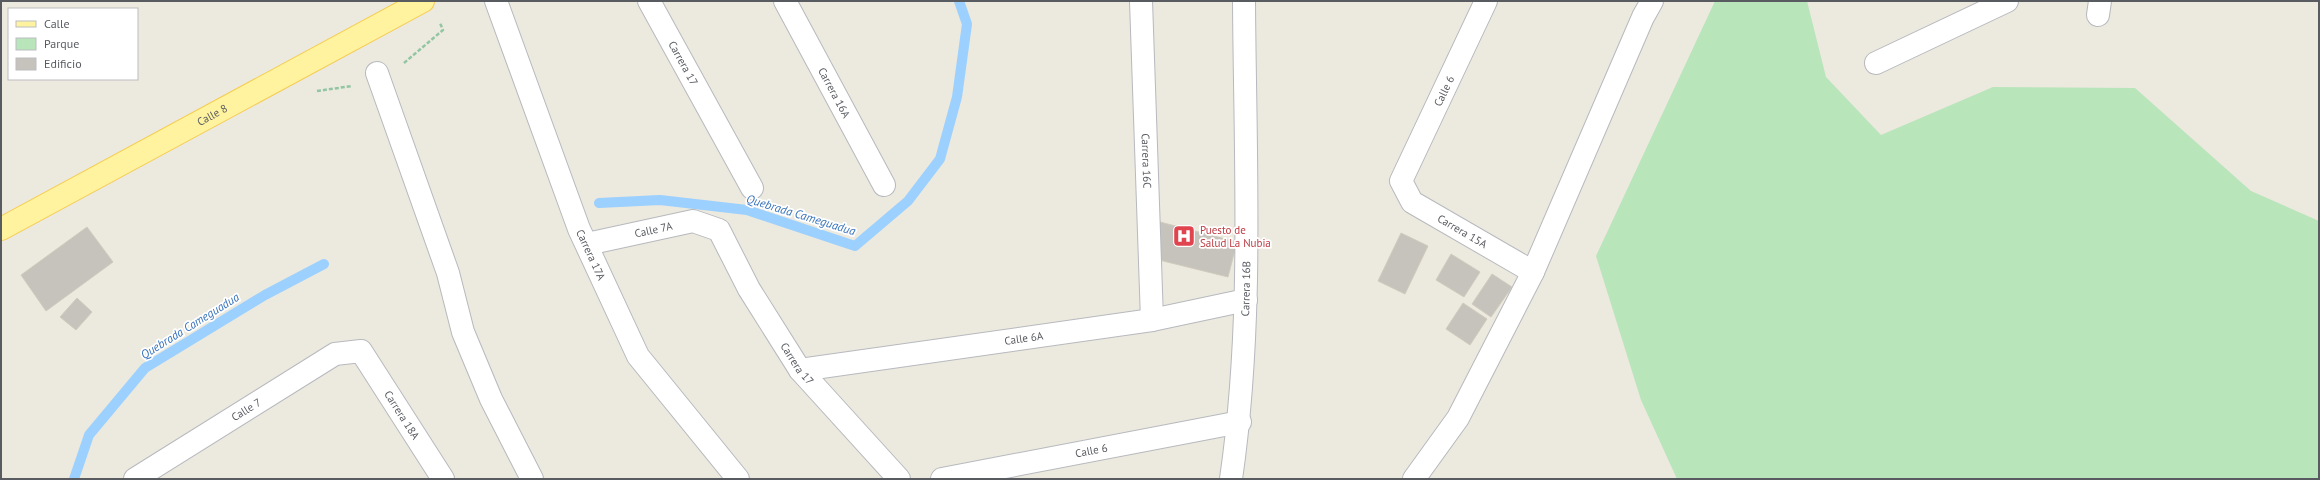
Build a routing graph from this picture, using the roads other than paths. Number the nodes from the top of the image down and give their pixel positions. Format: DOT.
graph roads {
  1 [pos="423,1"];
  2 [pos="496,1"];
  3 [pos="649,1"];
  4 [pos="785,1"];
  5 [pos="1141,1"];
  6 [pos="1244,1"];
  7 [pos="1486,1"];
  8 [pos="1652,1"];
  9 [pos="2007,1"];
  10 [pos="1876,63"];
  11 [pos="376,73"];
  12 [pos="1401,181"];
  13 [pos="884,185"];
  14 [pos="752,188"];
  15 [pos="1,229"];
  16 [pos="718,230"];
  17 [pos="583,236"];
  18 [pos="1533,272"];
  19 [pos="1246,300"];
  20 [pos="1152,320"];
  21 [pos="362,351"];
  22 [pos="800,370"];
  23 [pos="1240,422"];
  24 [pos="135,479"];
  25 [pos="443,479"];
  26 [pos="532,479"];
  27 [pos="738,479"];
  28 [pos="899,479"];
  29 [pos="942,479"];
  30 [pos="1231,479"];
  31 [pos="1414,479"];
  1 -- 15 [label="main road, Calle 8"];
  2 -- 17 [label="street, Carrera 17A"];
  3 -- 14 [label="street, Carrera 17"];
  4 -- 13 [label="street, Carrera 16A"];
  5 -- 20 [label="street, Carrera 16C"];
  6 -- 19 [label="street, Carrera 16B"];
  7 -- 12 [label="street, Calle 6"];
  8 -- 18 [label="street"];
  9 -- 10 [label="street"];
  11 -- 26 [label="street"];
  12 -- 18 [label="street, Carrera 15A"];
  16 -- 17 [label="street, Calle 7A"];
  16 -- 22 [label="street, Carrera 17"];
  17 -- 27 [label="street, Carrera 17A"];
  18 -- 31 [label="street"];
  19 -- 20 [label="street, Calle 6A"];
  19 -- 23 [label="street, Carrera 16B"];
  20 -- 22 [label="street, Calle 6A"];
  21 -- 24 [label="street, Calle 7"];
  21 -- 25 [label="street, Carrera 18A"];
  22 -- 28 [label="street, Carrera 17"];
  23 -- 29 [label="street, Calle 6"];
  23 -- 30 [label="street, Carrera 16B"];
}
